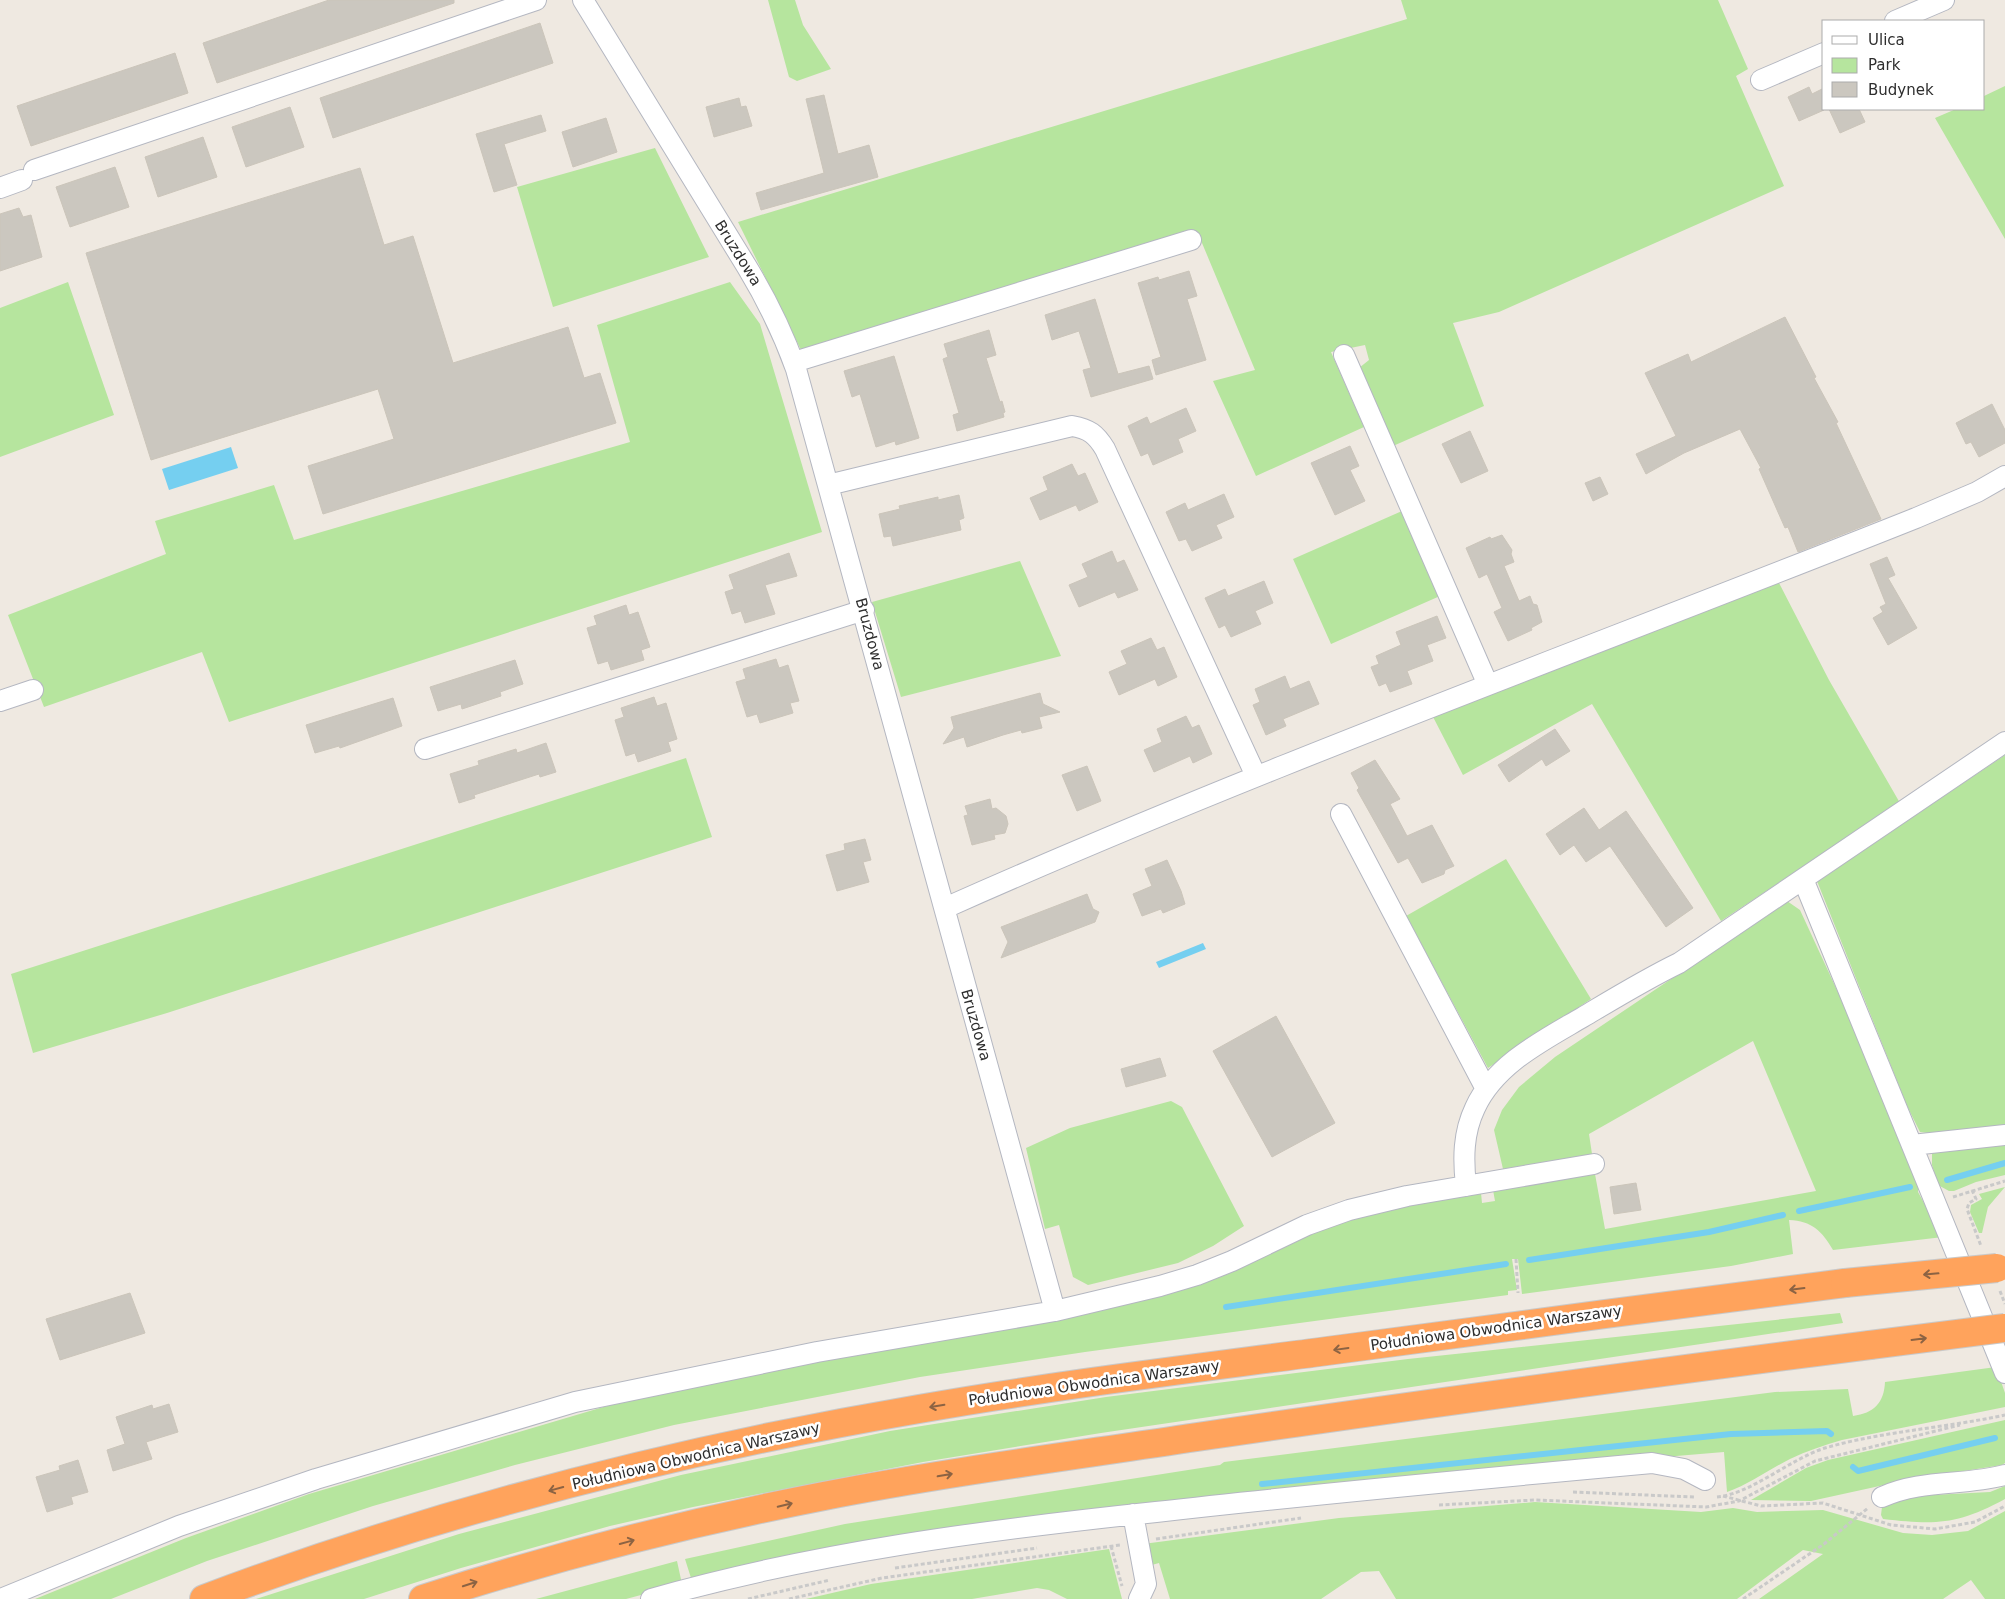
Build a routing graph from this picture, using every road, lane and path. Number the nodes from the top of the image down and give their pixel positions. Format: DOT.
graph roads {
  1 [pos="536,0"];
  2 [pos="583,0"];
  3 [pos="1944,0"];
  4 [pos="1897,20"];
  5 [pos="1822,54"];
  6 [pos="1761,80"];
  7 [pos="0,188"];
  8 [pos="1191,240"];
  9 [pos="1344,355"];
  10 [pos="794,362"];
  11 [pos="2005,476"];
  12 [pos="828,485"];
  13 [pos="864,610"];
  14 [pos="1488,685"];
  15 [pos="33,690"];
  16 [pos="0,701"];
  17 [pos="2005,742"];
  18 [pos="426,749"];
  19 [pos="1256,776"];
  20 [pos="1342,814"];
  21 [pos="1803,879"];
  22 [pos="945,908"];
  23 [pos="1486,1089"];
  24 [pos="2005,1135"];
  25 [pos="1912,1145"];
  26 [pos="1594,1164"];
  27 [pos="2005,1181"];
  28 [pos="1466,1186"];
  29 [pos="1954,1196"];
  30 [pos="1516,1258"];
  31 [pos="2001,1267"];
  32 [pos="1518,1293"];
  33 [pos="1055,1311"];
  34 [pos="2005,1328"];
  35 [pos="2005,1373"];
  36 [pos="2005,1415"];
  37 [pos="2005,1474"];
  38 [pos="1705,1480"];
  39 [pos="1882,1497"];
  40 [pos="1739,1501"];
  41 [pos="1438,1505"];
  42 [pos="2005,1506"];
  43 [pos="1133,1514"];
  44 [pos="1860,1515"];
  45 [pos="1310,1517"];
  46 [pos="1138,1542"];
  47 [pos="1111,1546"];
  48 [pos="1041,1547"];
  49 [pos="893,1568"];
  50 [pos="840,1578"];
  51 [pos="1136,1591"];
  52 [pos="2,1599"];
  53 [pos="204,1599"];
  54 [pos="424,1599"];
  55 [pos="651,1599"];
  56 [pos="748,1599"];
  57 [pos="789,1599"];
  58 [pos="1743,1599"];
  1 -- 7 [label="street"];
  2 -- 10 [label="street, Bruzdowa"];
  3 -- 4 [label="street"];
  5 -- 6 [label="street"];
  8 -- 10 [label="street"];
  9 -- 14 [label="street"];
  10 -- 12 [label="street, Bruzdowa"];
  11 -- 14 [label="street"];
  12 -- 13 [label="street, Bruzdowa"];
  12 -- 19 [label="street"];
  13 -- 18 [label="street"];
  13 -- 22 [label="street, Bruzdowa"];
  14 -- 19 [label="street"];
  15 -- 16 [label="street"];
  17 -- 21 [label="street"];
  19 -- 22 [label="street"];
  20 -- 23 [label="street"];
  21 -- 23 [label="street"];
  21 -- 25 [label="street"];
  22 -- 33 [label="street, Bruzdowa"];
  23 -- 28 [label="street"];
  24 -- 25 [label="street"];
  25 -- 35 [label="street"];
  26 -- 28 [label="street"];
  27 -- 29 [label="path"];
  28 -- 33 [label="street"];
  30 -- 32 [label="path"];
  31 -- 53 [label="highway, Południowa Obwodnica Warszawy, one-way, bridge"];
  33 -- 52 [label="street"];
  54 -- 34 [label="highway, one-way, bridge"];
  36 -- 40 [label="path"];
  37 -- 39 [label="street"];
  38 -- 40 [label="path"];
  38 -- 43 [label="street"];
  40 -- 41 [label="path"];
  40 -- 44 [label="path"];
  42 -- 44 [label="path"];
  43 -- 46 [label="street"];
  43 -- 55 [label="street"];
  44 -- 58 [label="path"];
  45 -- 46 [label="path"];
  46 -- 47 [label="path"];
  46 -- 51 [label="street"];
  47 -- 51 [label="path"];
  47 -- 57 [label="path"];
  48 -- 49 [label="path"];
  50 -- 56 [label="path"];
}
